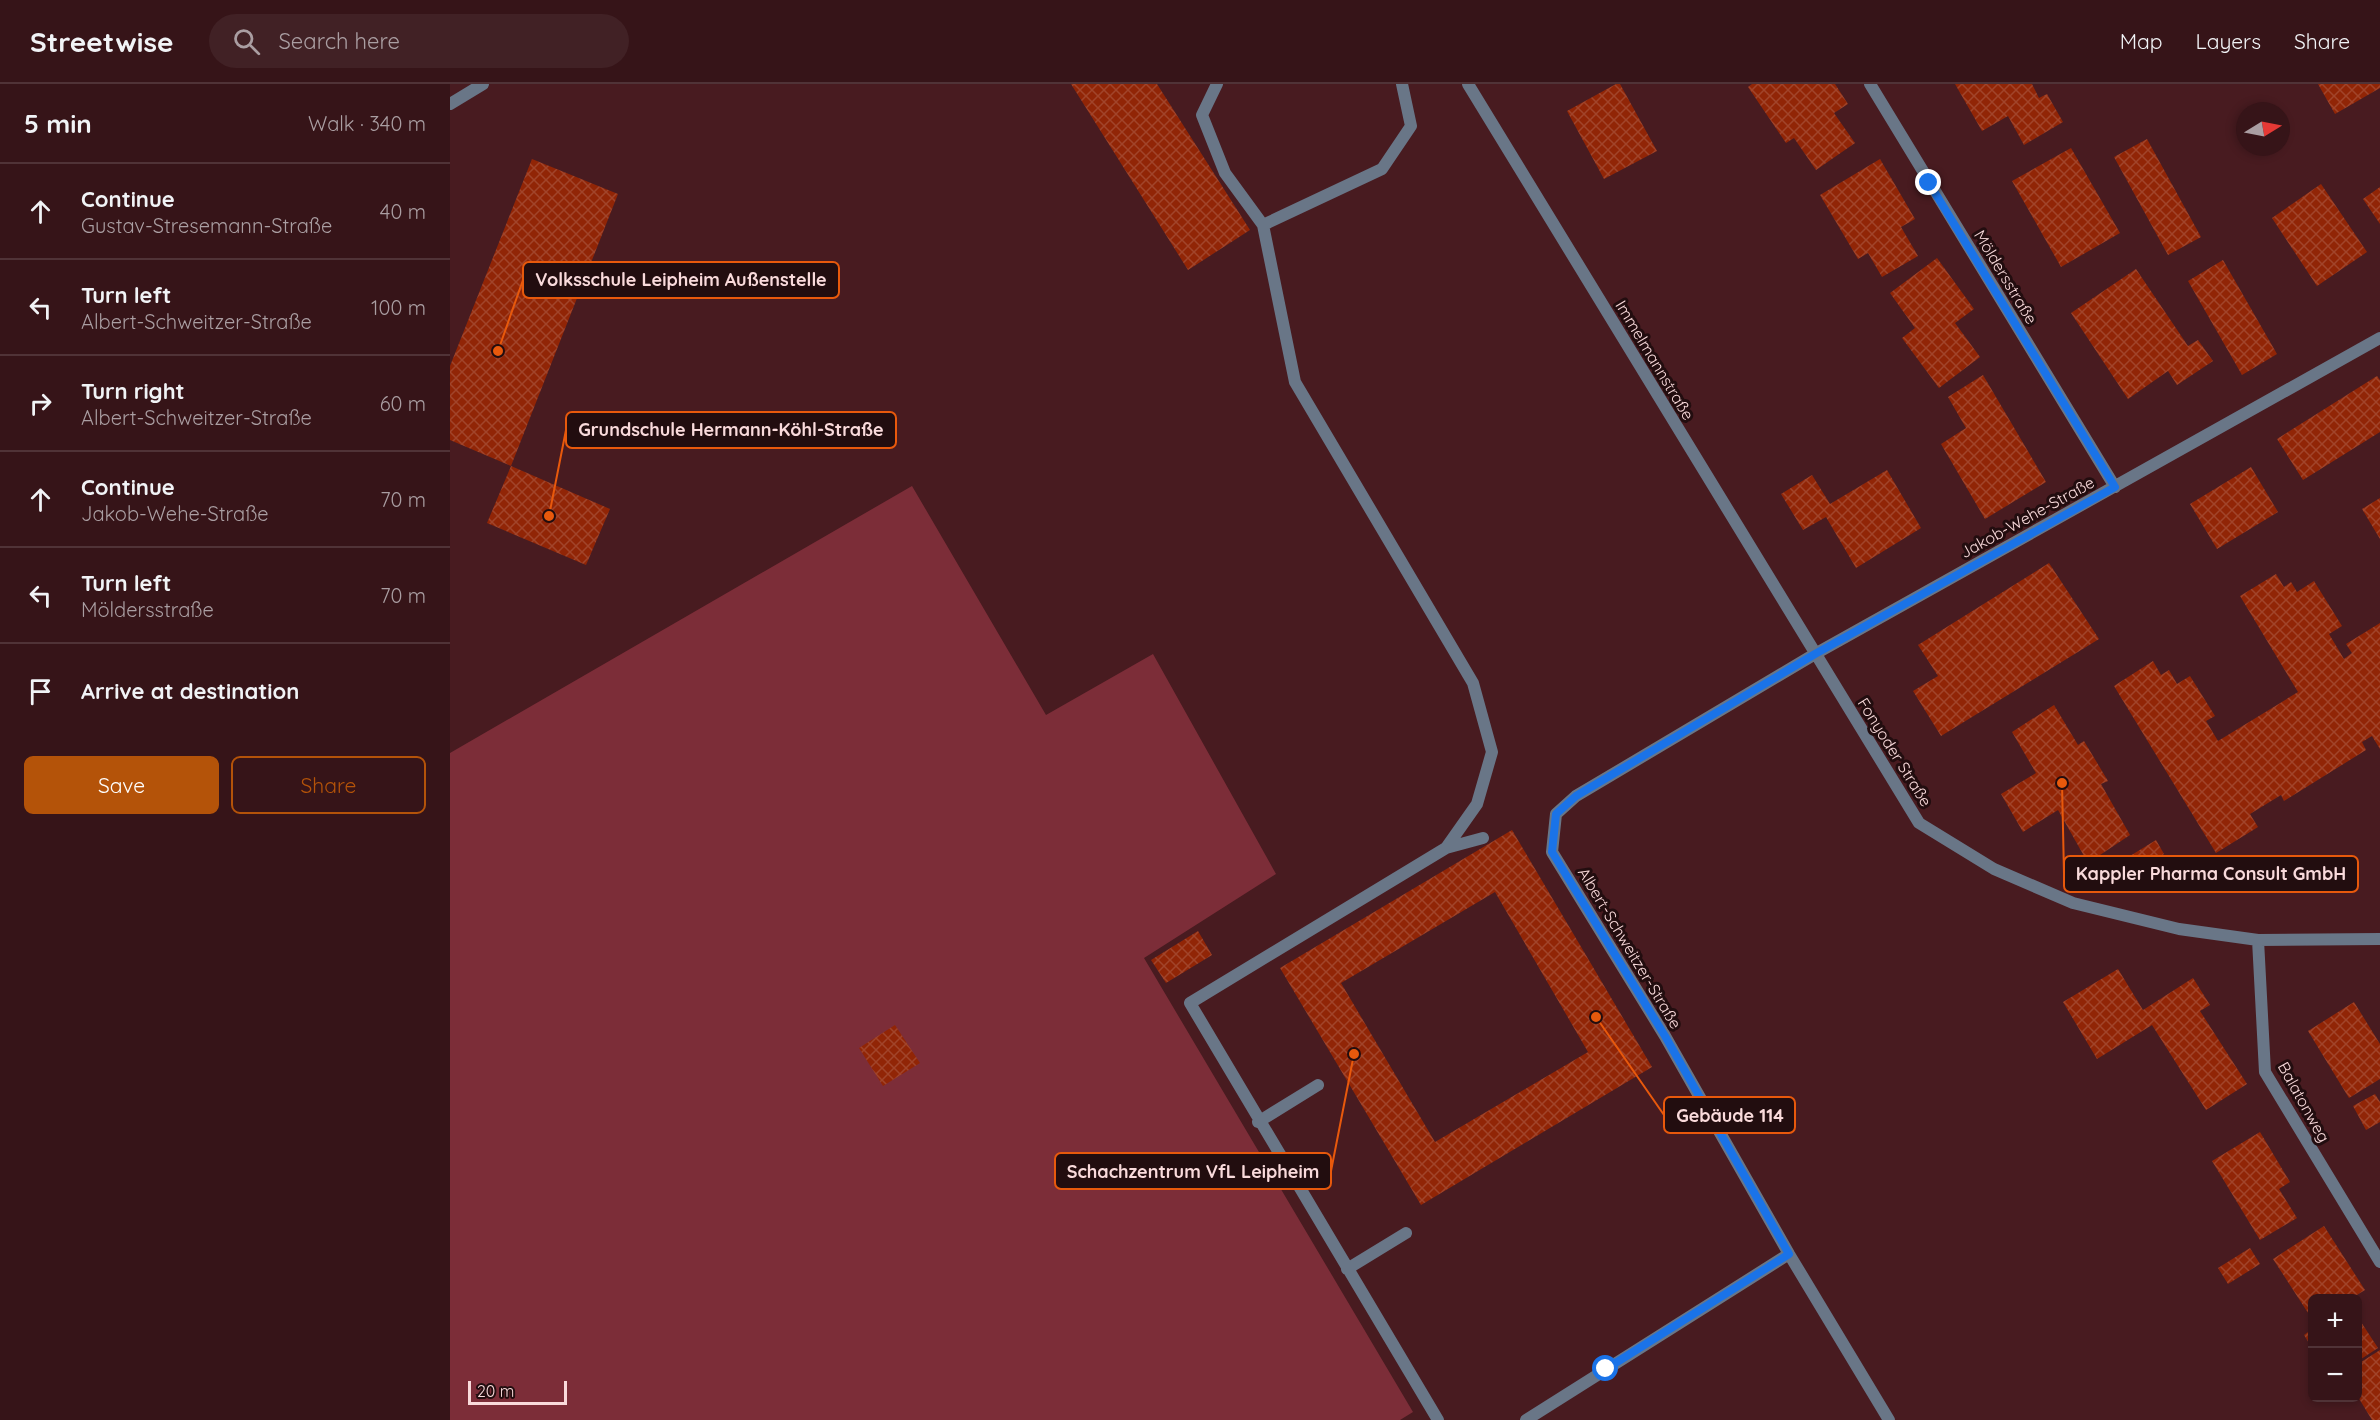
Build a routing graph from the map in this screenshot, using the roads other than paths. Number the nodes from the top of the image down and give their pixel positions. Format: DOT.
graph roads {
  1 [pos="483,84"];
  2 [pos="1217,84"];
  3 [pos="1402,84"];
  4 [pos="1468,84"];
  5 [pos="1870,84"];
  6 [pos="450,104"];
  7 [pos="1263,225"];
  8 [pos="2380,338"];
  9 [pos="2115,487"];
  10 [pos="1815,654"];
  11 [pos="1483,838"];
  12 [pos="1446,848"];
  13 [pos="2380,939"];
  14 [pos="2258,940"];
  15 [pos="1318,1085"];
  16 [pos="1258,1122"];
  17 [pos="1406,1233"];
  18 [pos="1789,1254"];
  19 [pos="2380,1262"];
  20 [pos="1347,1269"];
  21 [pos="1438,1420"];
  22 [pos="1526,1420"];
  23 [pos="1889,1420"];
  1 -- 6 [label="street"];
  2 -- 7 [label="street"];
  3 -- 7 [label="street"];
  4 -- 10 [label="street, Immelmannstraße"];
  5 -- 9 [label="street, Möldersstraße"];
  7 -- 12 [label="street"];
  8 -- 9 [label="street, Jakob-Wehe-Straße"];
  9 -- 10 [label="street, Jakob-Wehe-Straße"];
  10 -- 14 [label="street, Fonyoder Straße"];
  10 -- 18 [label="street, Albert-Schweitzer-Straße"];
  11 -- 12 [label="street"];
  12 -- 16 [label="street"];
  13 -- 14 [label="street, Fonyoder Straße"];
  14 -- 19 [label="street, Balatonweg"];
  15 -- 16 [label="street"];
  16 -- 20 [label="street"];
  17 -- 20 [label="street"];
  18 -- 22 [label="street"];
  18 -- 23 [label="street, Albert-Schweitzer-Straße"];
  20 -- 21 [label="street"];
}
